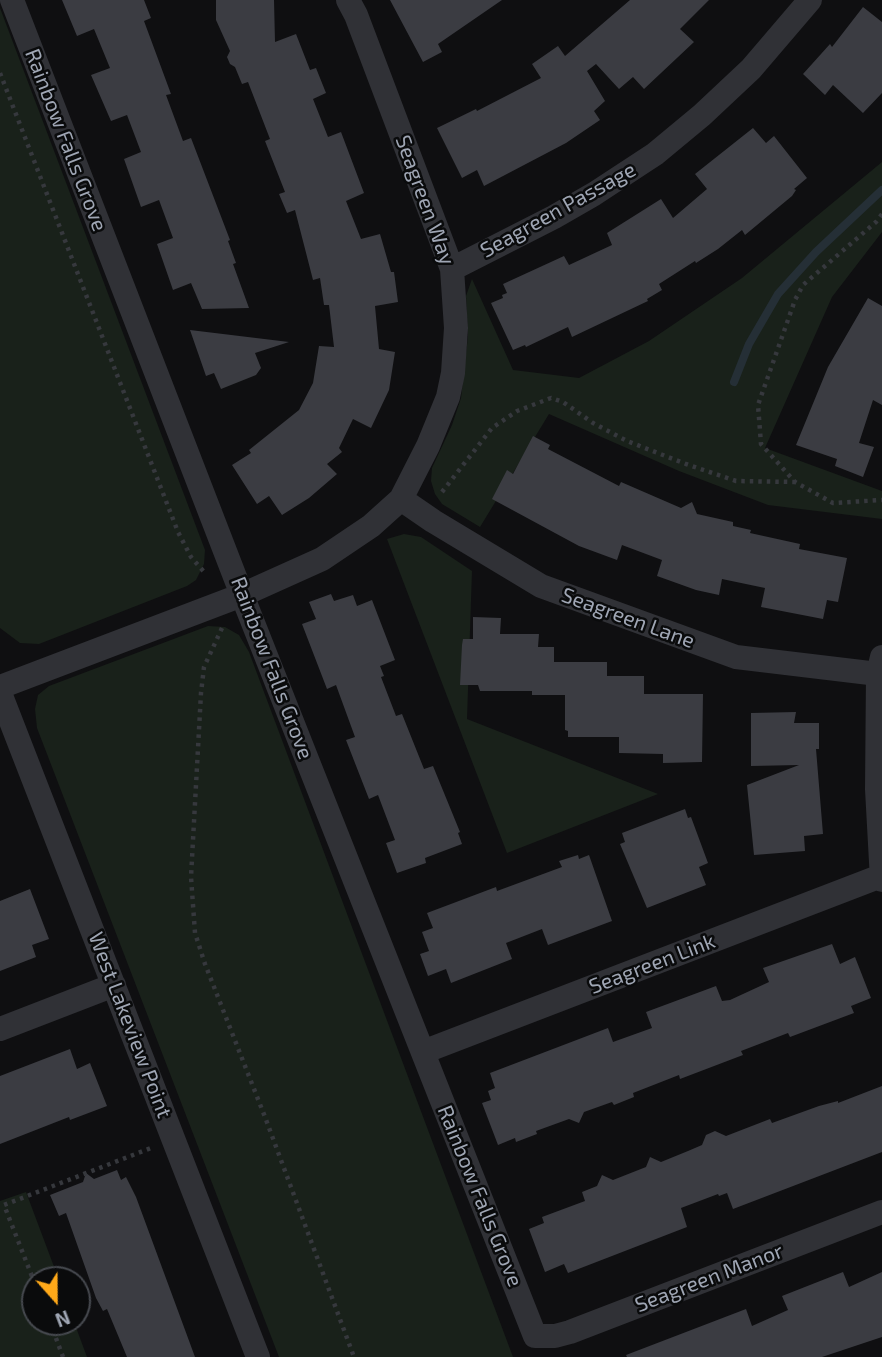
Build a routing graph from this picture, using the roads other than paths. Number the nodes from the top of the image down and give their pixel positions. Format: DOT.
graph roads {
  1 [pos="12,0"];
  2 [pos="348,0"];
  3 [pos="810,0"];
  4 [pos="452,269"];
  5 [pos="401,499"];
  6 [pos="242,595"];
  7 [pos="880,666"];
  8 [pos="0,687"];
  9 [pos="0,693"];
  10 [pos="881,878"];
  11 [pos="114,985"];
  12 [pos="0,1029"];
  13 [pos="423,1052"];
  14 [pos="882,1212"];
  15 [pos="535,1336"];
  16 [pos="258,1357"];
  1 -- 6 [label="street, Rainbow Falls Grove"];
  2 -- 4 [label="street, Seagreen Way"];
  3 -- 4 [label="street, Seagreen Passage"];
  4 -- 5 [label="street, Seagreen Way"];
  5 -- 6 [label="street, Seagreen Way"];
  5 -- 7 [label="street, Seagreen Lane"];
  6 -- 8 [label="street, Seagreen Way"];
  6 -- 13 [label="street, Rainbow Falls Grove"];
  7 -- 10 [label="street"];
  9 -- 11 [label="street, West Lakeview Point"];
  10 -- 13 [label="street, Seagreen Link"];
  11 -- 12 [label="street"];
  11 -- 16 [label="street, West Lakeview Point"];
  13 -- 15 [label="street, Rainbow Falls Grove"];
  14 -- 15 [label="street, Seagreen Manor"];
}
